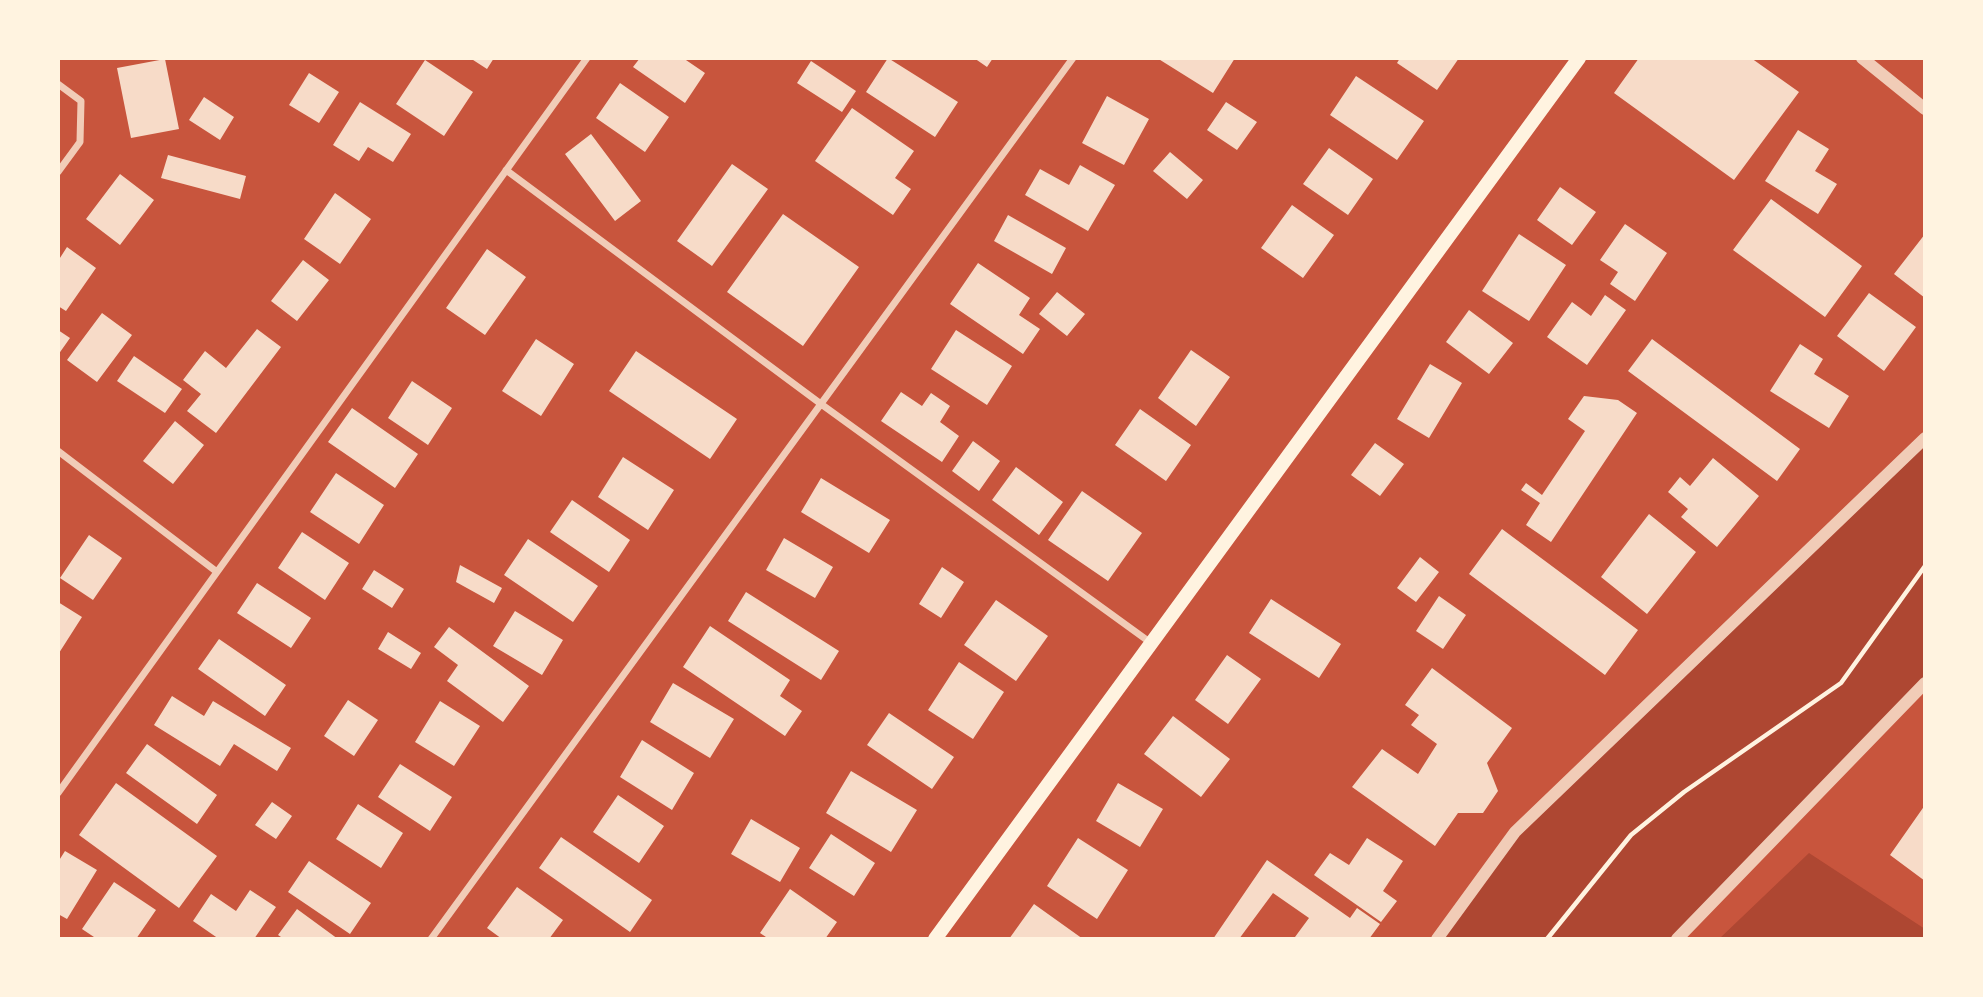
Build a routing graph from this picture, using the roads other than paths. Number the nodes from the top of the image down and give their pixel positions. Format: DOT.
graph roads {
  1 [pos="587,58"];
  2 [pos="1073,58"];
  3 [pos="1579,58"];
  4 [pos="1862,58"];
  5 [pos="58,84"];
  6 [pos="1925,109"];
  7 [pos="506,170"];
  8 [pos="58,172"];
  9 [pos="821,404"];
  10 [pos="1925,438"];
  11 [pos="58,452"];
  12 [pos="217,572"];
  13 [pos="1151,643"];
  14 [pos="1925,682"];
  15 [pos="58,793"];
  16 [pos="430,939"];
  17 [pos="934,939"];
  18 [pos="1437,939"];
  19 [pos="1677,939"];
  1 -- 7 [label="street"];
  2 -- 9 [label="street"];
  3 -- 13 [label="main road"];
  4 -- 6 [label="street"];
  5 -- 8 [label="street"];
  7 -- 9 [label="street"];
  7 -- 12 [label="street"];
  9 -- 13 [label="street"];
  9 -- 16 [label="street"];
  10 -- 18 [label="street"];
  11 -- 12 [label="street"];
  12 -- 15 [label="street"];
  13 -- 17 [label="main road"];
  14 -- 19 [label="street"];
}
